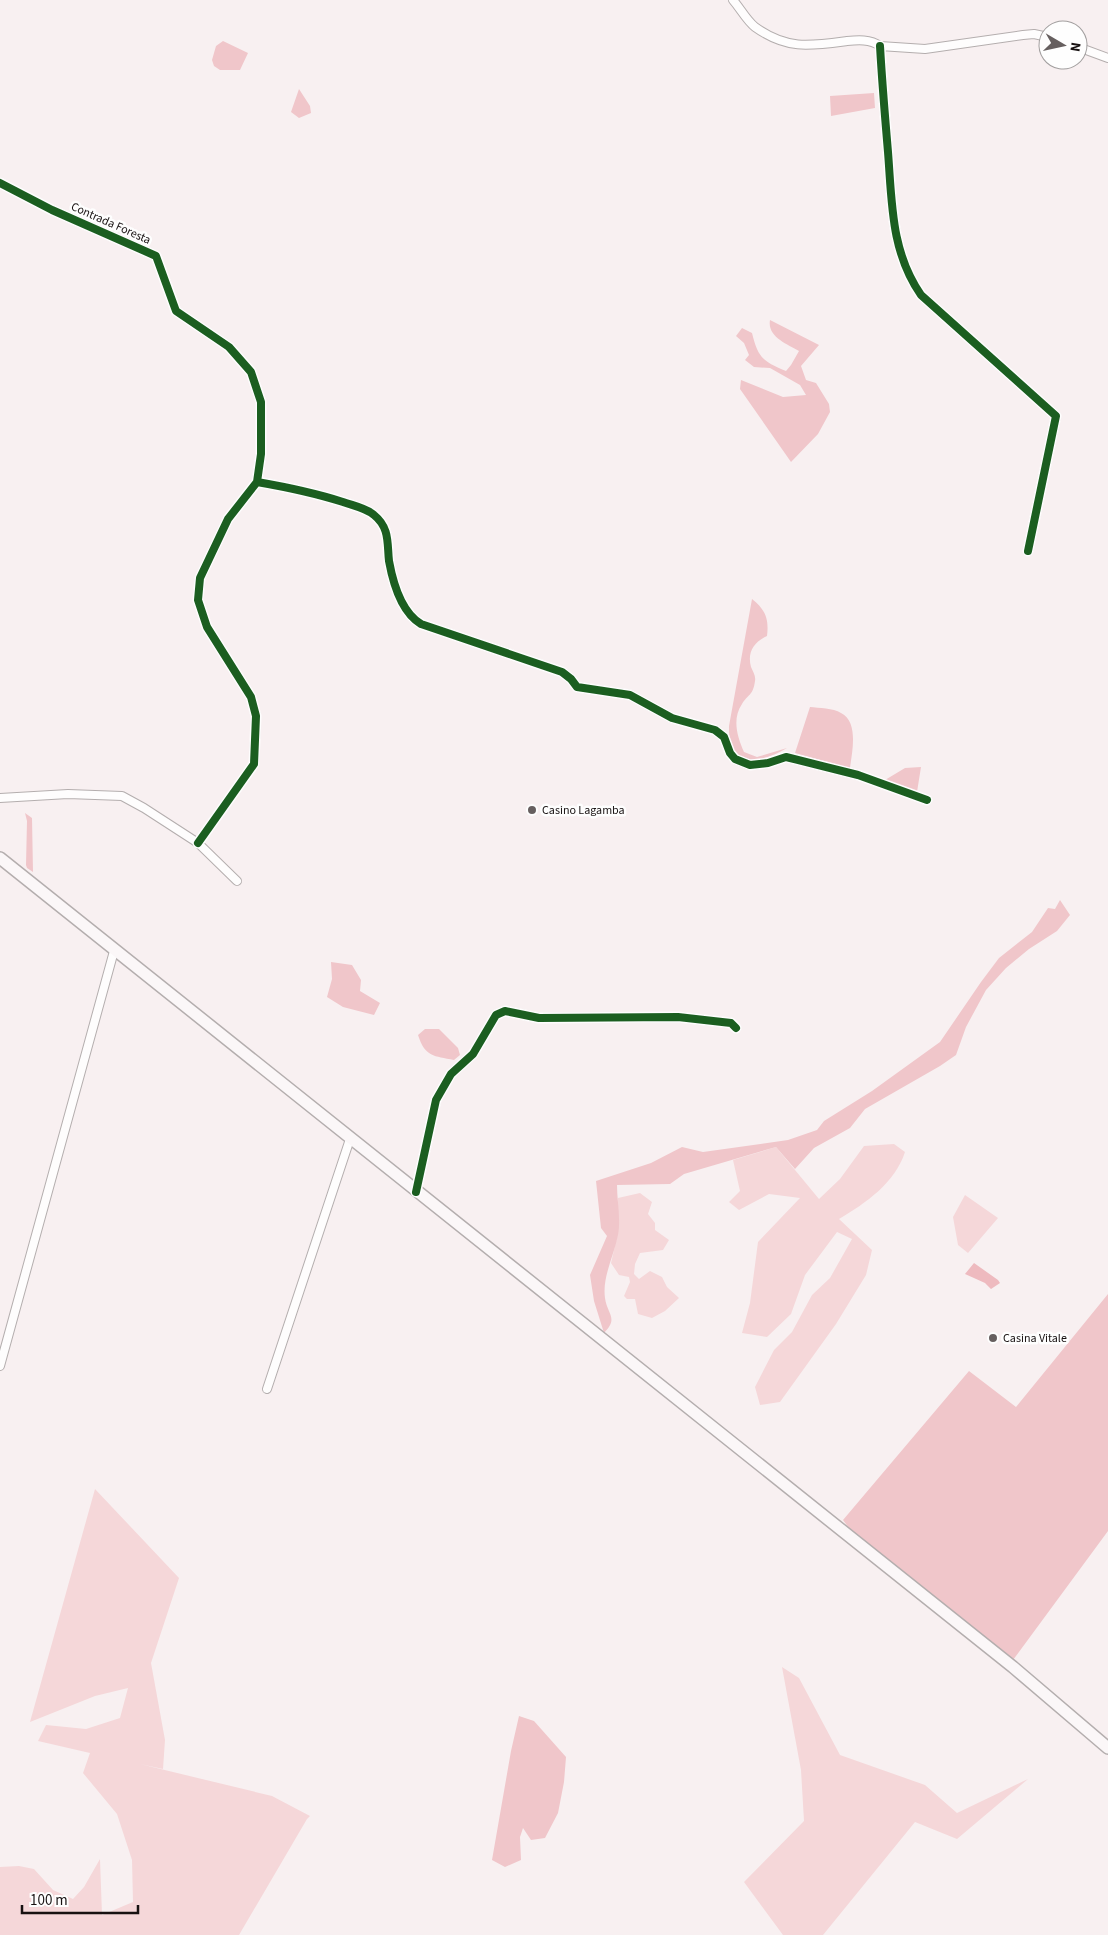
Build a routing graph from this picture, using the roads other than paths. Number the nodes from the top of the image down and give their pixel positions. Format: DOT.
graph roads {
  1 [pos="733,0"];
  2 [pos="1038,35"];
  3 [pos="880,46"];
  4 [pos="1088,51"];
  5 [pos="1108,58"];
  6 [pos="0,183"];
  7 [pos="258,482"];
  8 [pos="1028,551"];
  9 [pos="0,798"];
  10 [pos="928,800"];
  11 [pos="198,843"];
  12 [pos="0,858"];
  13 [pos="237,882"];
  14 [pos="114,952"];
  15 [pos="736,1028"];
  16 [pos="350,1139"];
  17 [pos="416,1192"];
  18 [pos="0,1366"];
  19 [pos="267,1389"];
  20 [pos="1108,1748"];
  1 -- 3 [label="street"];
  2 -- 3 [label="street"];
  3 -- 8 [label="street"];
  4 -- 5 [label="street"];
  6 -- 7 [label="street, Contrada Foresta"];
  7 -- 10 [label="street"];
  7 -- 11 [label="street"];
  9 -- 11 [label="street"];
  11 -- 13 [label="street"];
  12 -- 14 [label="main road"];
  14 -- 16 [label="main road"];
  14 -- 18 [label="street"];
  15 -- 17 [label="street"];
  16 -- 17 [label="main road"];
  16 -- 19 [label="street"];
  17 -- 20 [label="main road"];
}
